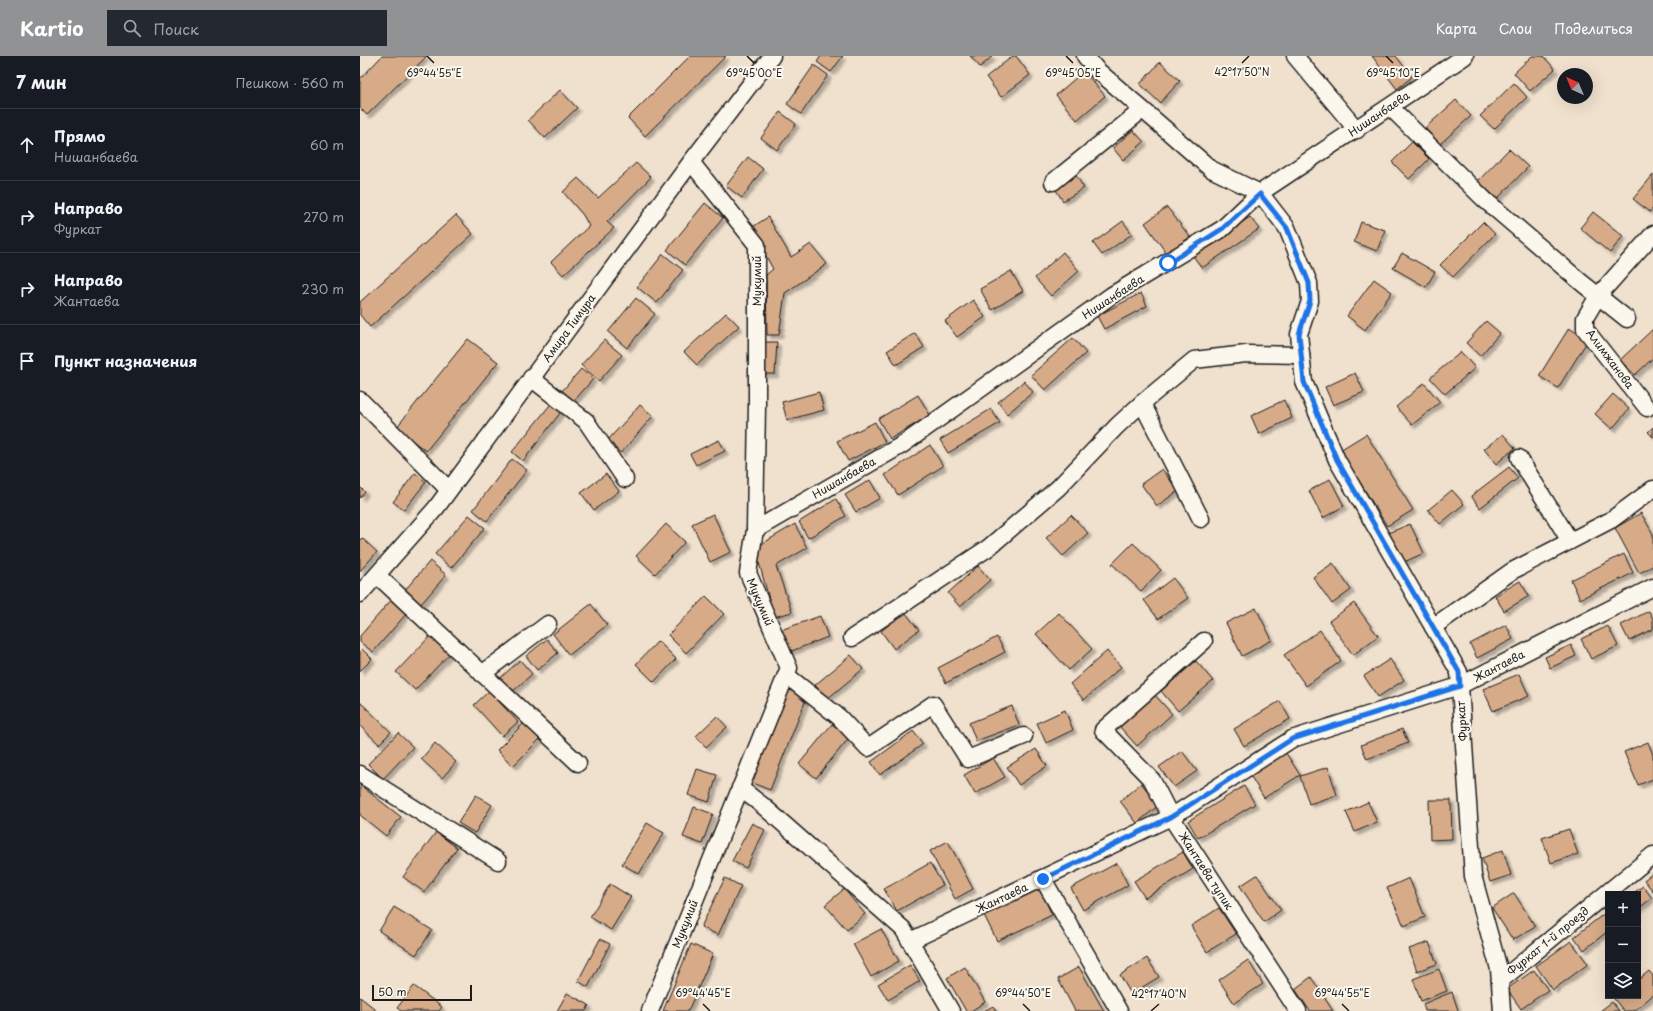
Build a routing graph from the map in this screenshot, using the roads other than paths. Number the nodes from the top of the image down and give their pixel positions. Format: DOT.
graph roads {
  1 [pos="772,56"];
  2 [pos="1085,56"];
  3 [pos="1295,56"];
  4 [pos="1465,56"];
  5 [pos="1390,107"];
  6 [pos="1142,110"];
  7 [pos="1357,130"];
  8 [pos="691,162"];
  9 [pos="1052,182"];
  10 [pos="1260,194"];
  11 [pos="1653,234"];
  12 [pos="1598,296"];
  13 [pos="1627,319"];
  14 [pos="1301,355"];
  15 [pos="531,378"];
  16 [pos="360,400"];
  17 [pos="1142,403"];
  18 [pos="1647,408"];
  19 [pos="1519,458"];
  20 [pos="625,479"];
  21 [pos="1653,489"];
  22 [pos="449,490"];
  23 [pos="1201,519"];
  24 [pos="755,530"];
  25 [pos="1570,542"];
  26 [pos="377,575"];
  27 [pos="1653,587"];
  28 [pos="360,594"];
  29 [pos="548,624"];
  30 [pos="1433,627"];
  31 [pos="852,638"];
  32 [pos="1204,641"];
  33 [pos="482,674"];
  34 [pos="786,675"];
  35 [pos="1460,686"];
  36 [pos="1024,736"];
  37 [pos="578,763"];
  38 [pos="360,774"];
  39 [pos="740,788"];
  40 [pos="1171,817"];
  41 [pos="1653,855"];
  42 [pos="498,861"];
  43 [pos="1043,879"];
  44 [pos="910,941"];
  45 [pos="1500,981"];
  46 [pos="650,1011"];
  47 [pos="951,1011"];
  48 [pos="1119,1011"];
  49 [pos="1298,1011"];
  50 [pos="1502,1011"];
  1 -- 8 [label="street, Амира Тимура"];
  2 -- 6 [label="street"];
  3 -- 7 [label="street"];
  4 -- 5 [label="street, Нишанбаева"];
  5 -- 7 [label="street, Нишанбаева"];
  5 -- 12 [label="street"];
  6 -- 9 [label="street"];
  6 -- 10 [label="street"];
  7 -- 10 [label="street, Нишанбаева"];
  8 -- 15 [label="street, Амира Тимура"];
  8 -- 24 [label="street, Мукумий"];
  10 -- 14 [label="street, Фуркат"];
  10 -- 24 [label="street, Нишанбаева"];
  11 -- 12 [label="street, Алимжанова"];
  12 -- 13 [label="street"];
  12 -- 18 [label="street, Алимжанова"];
  14 -- 17 [label="street"];
  14 -- 30 [label="street, Фуркат"];
  15 -- 20 [label="street"];
  15 -- 22 [label="street, Амира Тимура"];
  16 -- 22 [label="street"];
  17 -- 23 [label="street"];
  17 -- 31 [label="street"];
  19 -- 25 [label="street"];
  21 -- 25 [label="street"];
  22 -- 26 [label="street, Амира Тимура"];
  24 -- 34 [label="street, Мукумий"];
  25 -- 30 [label="street"];
  26 -- 28 [label="street, Амира Тимура"];
  26 -- 33 [label="street"];
  27 -- 35 [label="street, Жантаева"];
  29 -- 33 [label="street"];
  30 -- 35 [label="street, Фуркат"];
  32 -- 40 [label="street, Жантаева тупик"];
  33 -- 37 [label="street"];
  34 -- 36 [label="street"];
  34 -- 39 [label="street, Мукумий"];
  35 -- 40 [label="street, Жантаева"];
  35 -- 45 [label="street, Фуркат"];
  38 -- 42 [label="street"];
  39 -- 44 [label="street"];
  39 -- 46 [label="street, Мукумий"];
  40 -- 43 [label="street, Жантаева"];
  40 -- 49 [label="street, Жантаева тупик"];
  41 -- 45 [label="street, Фуркат 1-й проезд"];
  43 -- 44 [label="street, Жантаева"];
  43 -- 48 [label="street"];
  44 -- 47 [label="street"];
  45 -- 50 [label="street, Фуркат"];
}
